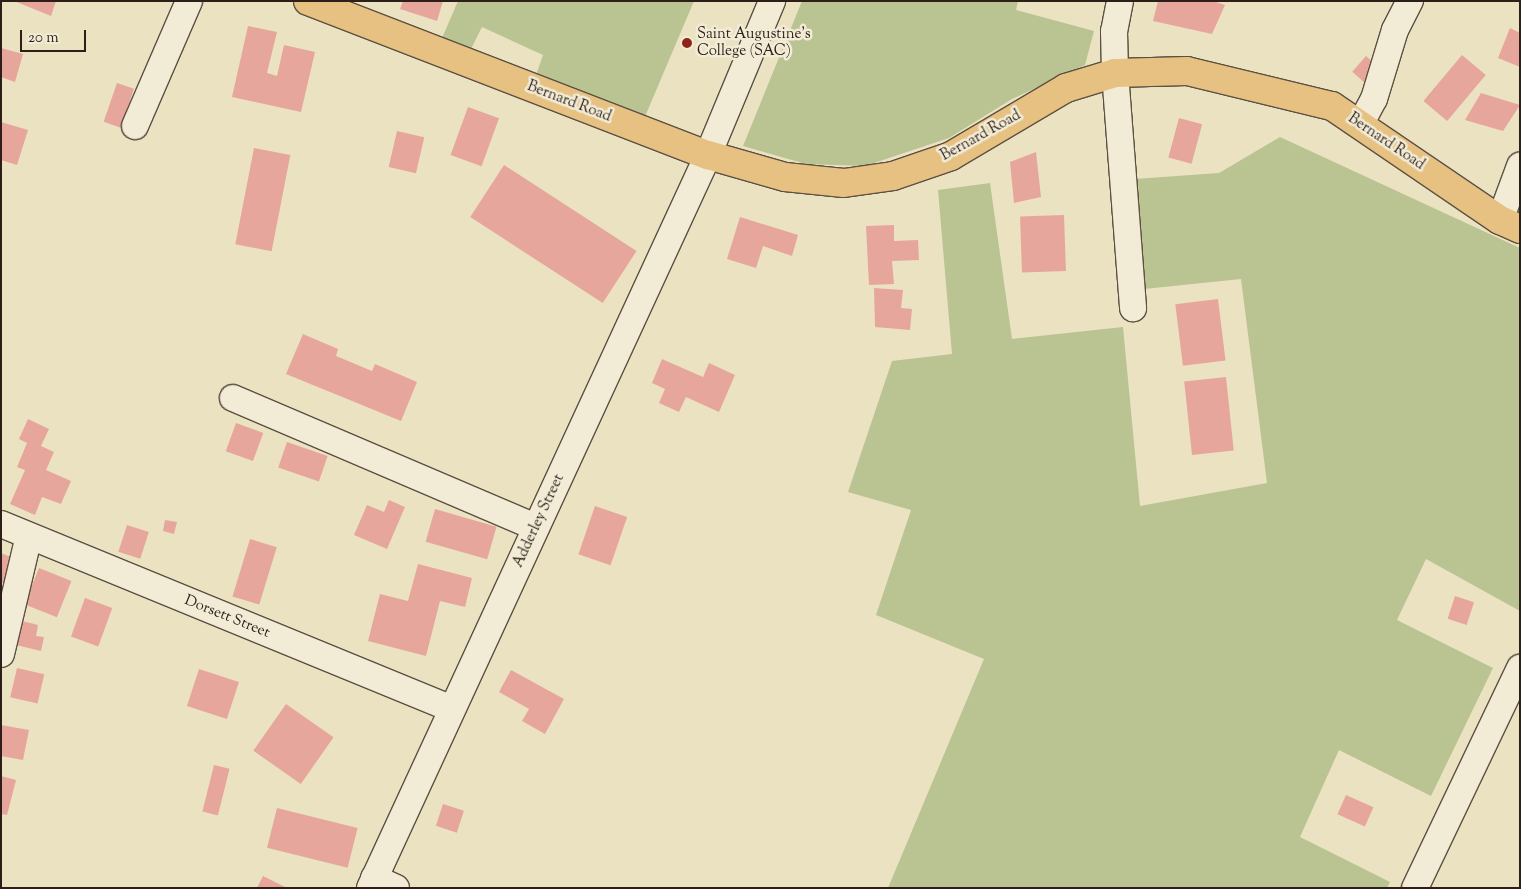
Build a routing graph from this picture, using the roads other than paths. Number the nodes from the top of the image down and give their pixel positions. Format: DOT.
graph roads {
  1 [pos="189,1"];
  2 [pos="308,1"];
  3 [pos="772,1"];
  4 [pos="1120,1"];
  5 [pos="1410,1"];
  6 [pos="1115,73"];
  7 [pos="1360,125"];
  8 [pos="136,126"];
  9 [pos="708,155"];
  10 [pos="1520,166"];
  11 [pos="1510,225"];
  12 [pos="1133,308"];
  13 [pos="232,398"];
  14 [pos="1,524"];
  15 [pos="536,527"];
  16 [pos="29,536"];
  17 [pos="1,654"];
  18 [pos="1520,668"];
  19 [pos="452,709"];
  20 [pos="380,885"];
  21 [pos="1415,888"];
  1 -- 8 [label="street"];
  2 -- 9 [label="main road, Bernard Road"];
  3 -- 9 [label="street, Adderley Street"];
  4 -- 6 [label="street"];
  5 -- 7 [label="street"];
  6 -- 7 [label="main road, Bernard Road"];
  6 -- 9 [label="main road, Bernard Road"];
  6 -- 12 [label="street"];
  7 -- 11 [label="main road, Bernard Road"];
  9 -- 15 [label="street, Adderley Street"];
  10 -- 11 [label="street"];
  13 -- 15 [label="street"];
  14 -- 16 [label="street, Dorsett Street"];
  15 -- 19 [label="street, Adderley Street"];
  16 -- 17 [label="street"];
  16 -- 19 [label="street, Dorsett Street"];
  18 -- 21 [label="street"];
  19 -- 20 [label="street, Adderley Street"];
}
